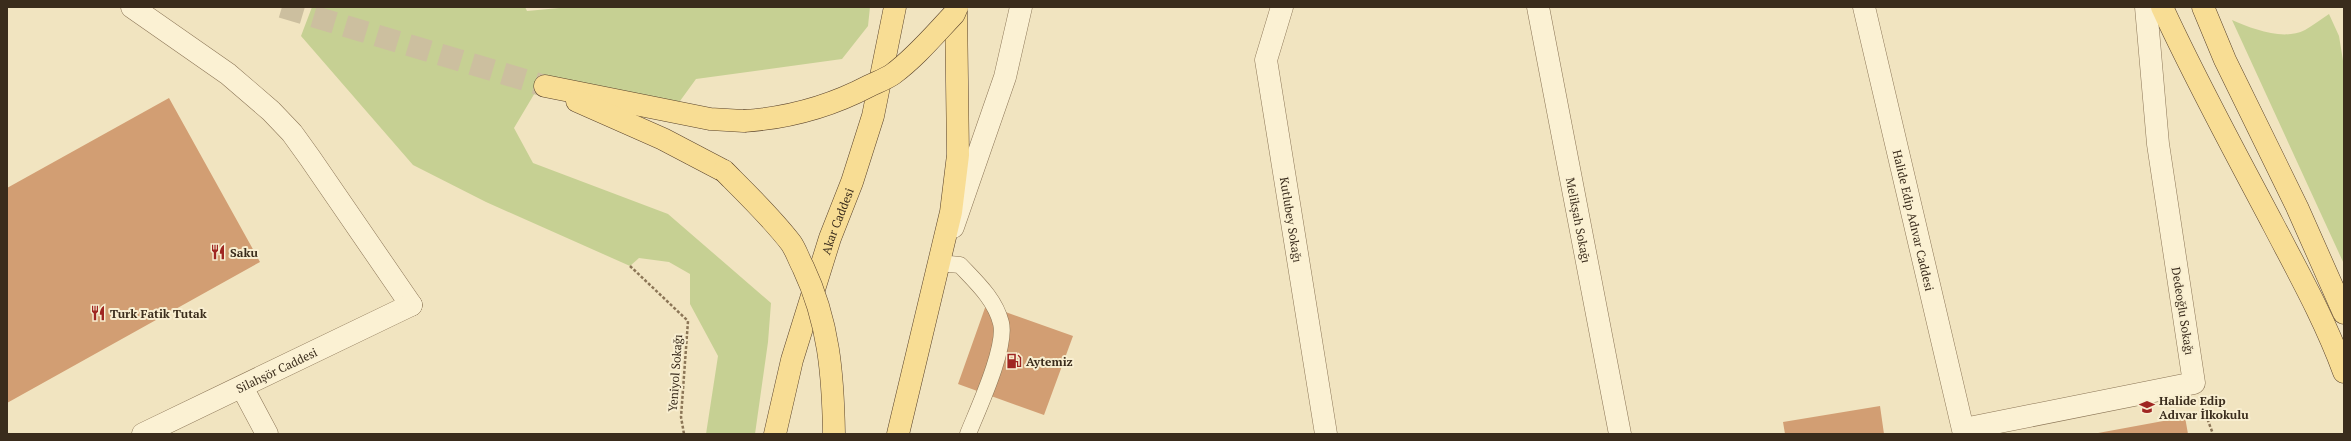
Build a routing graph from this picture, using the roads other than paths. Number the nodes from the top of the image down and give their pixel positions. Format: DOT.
graph roads {
  1 [pos="132,7"];
  2 [pos="895,7"];
  3 [pos="956,7"];
  4 [pos="1021,7"];
  5 [pos="1282,7"];
  6 [pos="1538,7"];
  7 [pos="1864,7"];
  8 [pos="2146,7"];
  9 [pos="2162,7"];
  10 [pos="2203,7"];
  11 [pos="939,263"];
  12 [pos="2344,313"];
  13 [pos="2344,372"];
  14 [pos="242,387"];
  15 [pos="1964,432"];
  16 [pos="143,434"];
  17 [pos="267,434"];
  18 [pos="775,434"];
  19 [pos="834,434"];
  20 [pos="898,434"];
  21 [pos="968,434"];
  22 [pos="1326,434"];
  23 [pos="1620,434"];
  1 -- 14 [label="street, Silahşör Caddesi"];
  2 -- 18 [label="main road, Akar Caddesi"];
  3 -- 11 [label="main road"];
  3 -- 19 [label="main road, bridge"];
  4 -- 11 [label="street"];
  5 -- 22 [label="street, Kutlubey Sokağı"];
  6 -- 23 [label="street, Melikşah Sokağı"];
  7 -- 15 [label="street, Halide Edip Adıvar Caddesi"];
  8 -- 15 [label="street, Dedeoğlu Sokağı"];
  9 -- 13 [label="main road"];
  10 -- 12 [label="main road"];
  11 -- 20 [label="main road"];
  11 -- 21 [label="lane"];
  14 -- 16 [label="street, Silahşör Caddesi"];
  14 -- 17 [label="street"];
}
